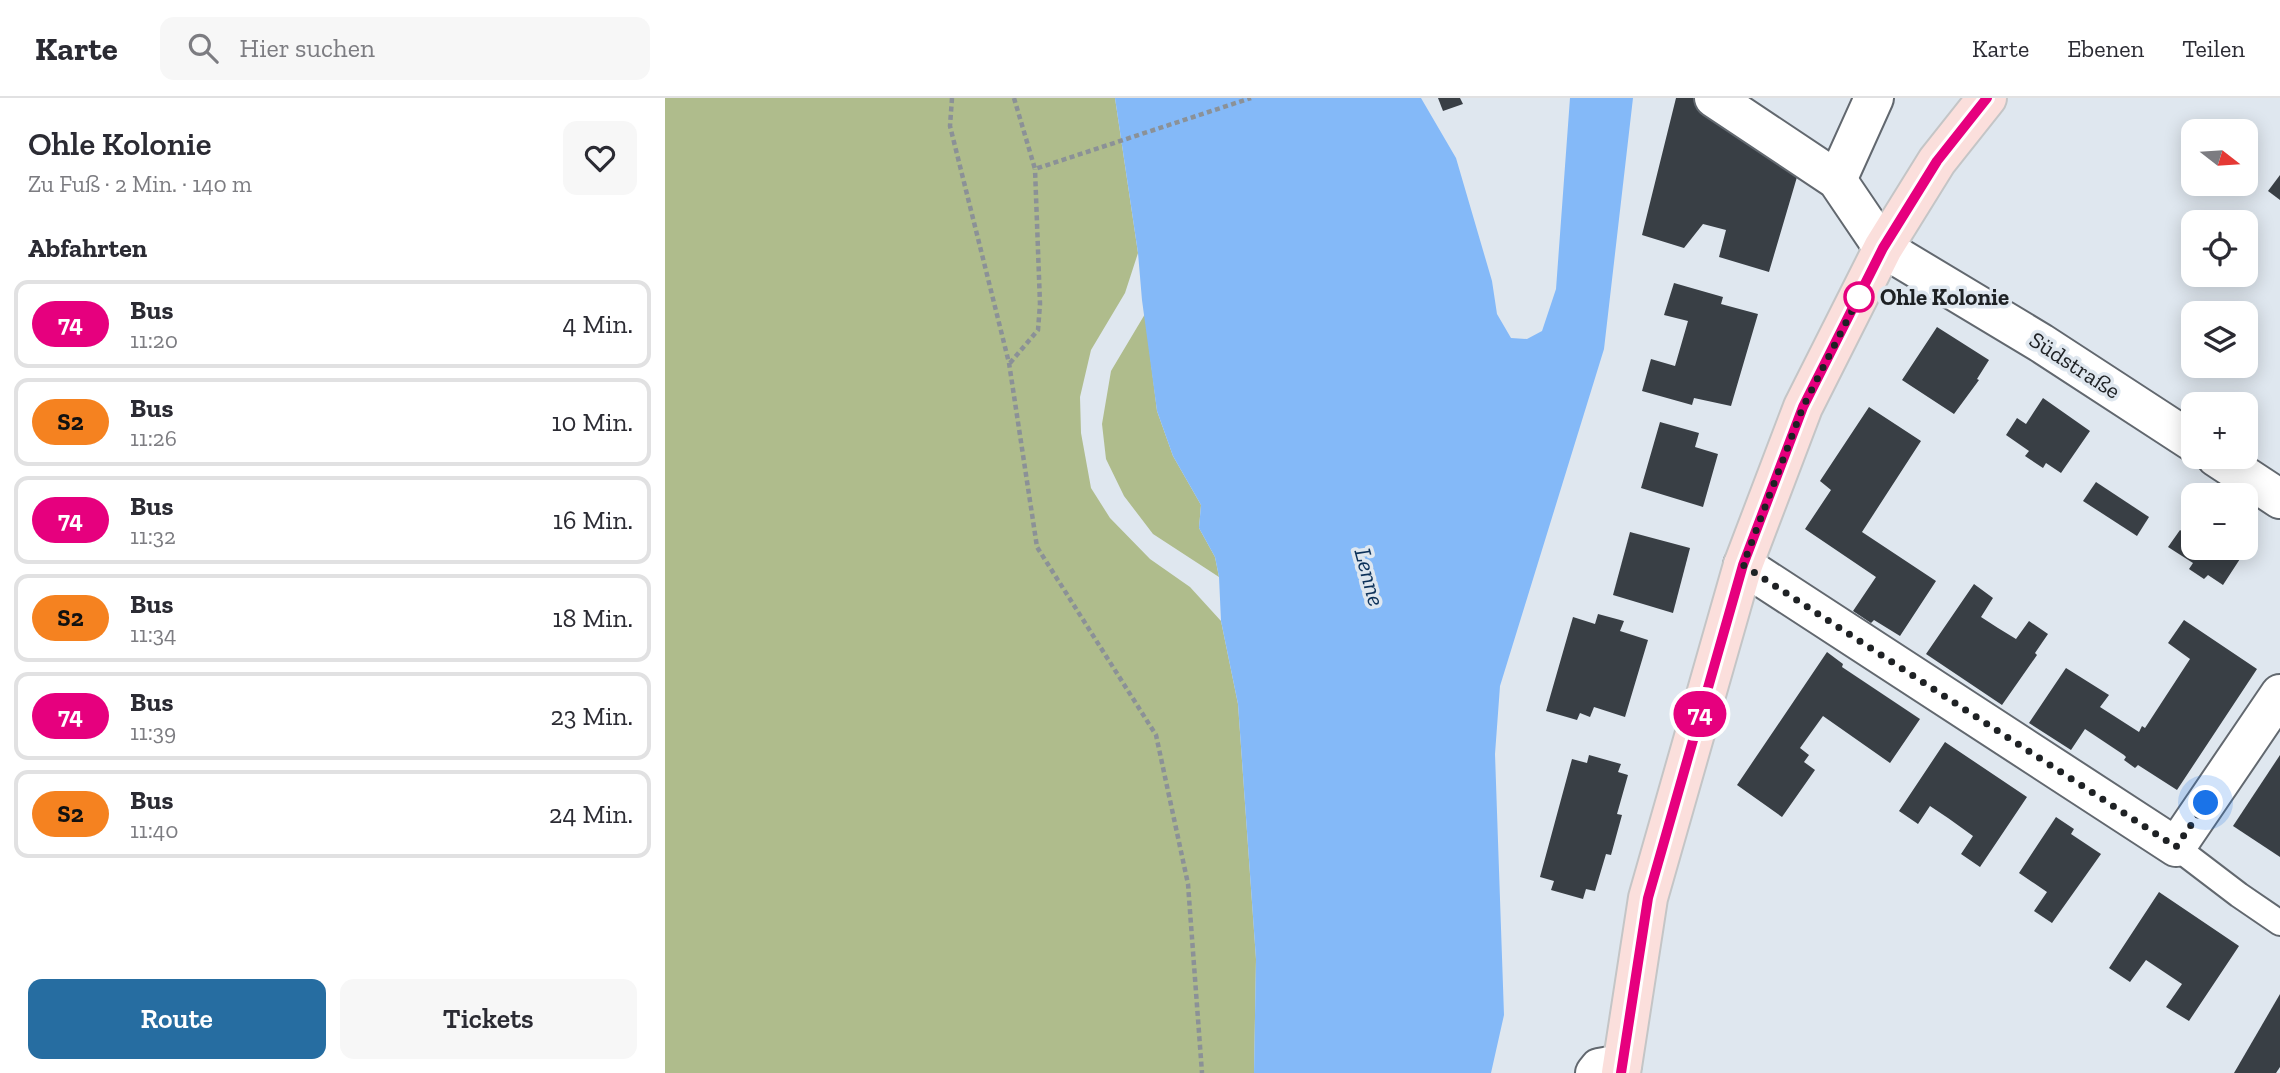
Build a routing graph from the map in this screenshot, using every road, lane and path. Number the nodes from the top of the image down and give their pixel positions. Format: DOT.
graph roads {
  1 [pos="952,98"];
  2 [pos="1014,98"];
  3 [pos="1251,98"];
  4 [pos="1714,98"];
  5 [pos="1874,98"];
  6 [pos="1987,98"];
  7 [pos="1035,169"];
  8 [pos="1837,180"];
  9 [pos="1883,248"];
  10 [pos="1009,363"];
  11 [pos="2181,434"];
  12 [pos="2234,469"];
  13 [pos="2280,499"];
  14 [pos="1743,565"];
  15 [pos="2280,694"];
  16 [pos="2176,847"];
  17 [pos="2280,923"];
  18 [pos="1620,1071"];
  19 [pos="1202,1073"];
  1 -- 10 [label="path"];
  2 -- 7 [label="path"];
  3 -- 7 [label="path"];
  4 -- 8 [label="street"];
  5 -- 8 [label="street"];
  6 -- 9 [label="main road"];
  7 -- 10 [label="path"];
  8 -- 9 [label="street"];
  9 -- 11 [label="street, Südstraße"];
  9 -- 14 [label="main road"];
  10 -- 19 [label="path"];
  12 -- 13 [label="street"];
  14 -- 16 [label="street"];
  14 -- 18 [label="main road"];
  15 -- 16 [label="street"];
  16 -- 17 [label="lane"];
}
